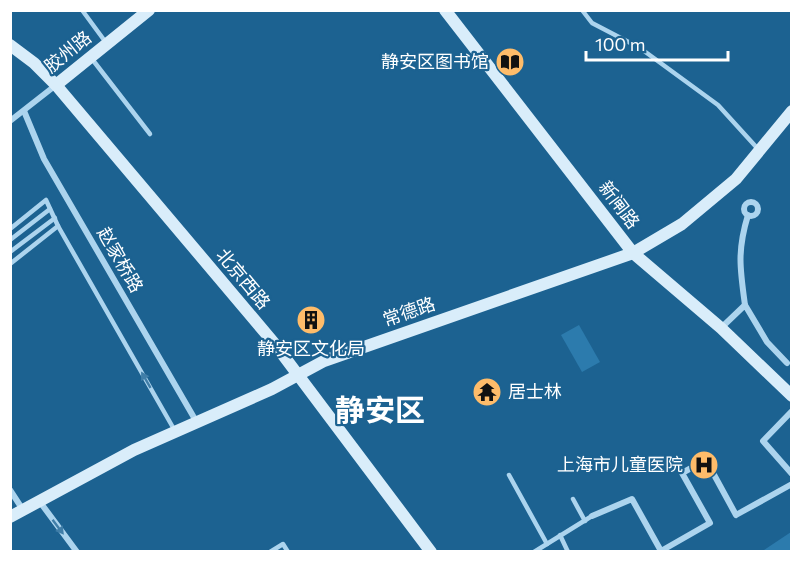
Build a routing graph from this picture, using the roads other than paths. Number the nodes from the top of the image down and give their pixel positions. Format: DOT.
graph roads {
  1 [pos="82,10"];
  2 [pos="149,10"];
  3 [pos="445,10"];
  4 [pos="582,10"];
  5 [pos="107,44"];
  6 [pos="10,45"];
  7 [pos="91,57"];
  8 [pos="56,85"];
  9 [pos="24,111"];
  10 [pos="792,111"];
  11 [pos="10,122"];
  12 [pos="150,134"];
  13 [pos="759,151"];
  14 [pos="50,209"];
  15 [pos="748,215"];
  16 [pos="55,218"];
  17 [pos="58,226"];
  18 [pos="10,229"];
  19 [pos="10,240"];
  20 [pos="10,252"];
  21 [pos="633,253"];
  22 [pos="10,264"];
  23 [pos="745,305"];
  24 [pos="721,328"];
  25 [pos="787,363"];
  26 [pos="298,375"];
  27 [pos="792,396"];
  28 [pos="792,411"];
  29 [pos="196,422"];
  30 [pos="175,430"];
  31 [pos="792,474"];
  32 [pos="509,475"];
  33 [pos="792,484"];
  34 [pos="10,490"];
  35 [pos="573,499"];
  36 [pos="40,502"];
  37 [pos="23,510"];
  38 [pos="592,516"];
  39 [pos="10,517"];
  40 [pos="585,520"];
  41 [pos="560,536"];
  42 [pos="547,544"];
  43 [pos="77,552"];
  44 [pos="270,552"];
  45 [pos="288,552"];
  46 [pos="431,552"];
  47 [pos="534,552"];
  48 [pos="568,552"];
  1 -- 5 [label="lane"];
  2 -- 5 [label="main road, 胶州路"];
  3 -- 21 [label="main road, 新闸路"];
  4 -- 13 [label="lane"];
  5 -- 7 [label="main road, 胶州路"];
  6 -- 8 [label="main road, 北京西路"];
  7 -- 8 [label="main road, 胶州路"];
  7 -- 12 [label="lane"];
  8 -- 9 [label="street, 胶州路"];
  8 -- 26 [label="main road, 北京西路"];
  9 -- 11 [label="street, 胶州路"];
  9 -- 29 [label="street, 赵家桥路"];
  10 -- 13 [label="main road, 常德路"];
  13 -- 21 [label="main road, 常德路"];
  14 -- 16 [label="lane"];
  14 -- 18 [label="lane"];
  14 -- 19 [label="lane"];
  15 -- 23 [label="street"];
  16 -- 17 [label="lane"];
  16 -- 20 [label="lane"];
  17 -- 22 [label="lane"];
  30 -- 17 [label="lane, one-way"];
  21 -- 24 [label="main road, 新闸路"];
  21 -- 26 [label="main road, 常德路"];
  23 -- 24 [label="street"];
  23 -- 25 [label="street"];
  24 -- 27 [label="main road, 新闸路"];
  26 -- 29 [label="main road, 常德路"];
  26 -- 46 [label="main road, 北京西路"];
  28 -- 31 [label="street"];
  29 -- 30 [label="main road, 常德路"];
  30 -- 36 [label="main road, 常德路"];
  32 -- 42 [label="lane"];
  33 -- 38 [label="street"];
  34 -- 37 [label="street"];
  35 -- 40 [label="lane"];
  36 -- 37 [label="main road, 常德路"];
  36 -- 43 [label="street, one-way"];
  37 -- 39 [label="main road, 常德路"];
  38 -- 40 [label="lane"];
  40 -- 41 [label="lane"];
  41 -- 42 [label="lane"];
  41 -- 48 [label="lane"];
  42 -- 47 [label="lane"];
  44 -- 45 [label="lane"];
}
